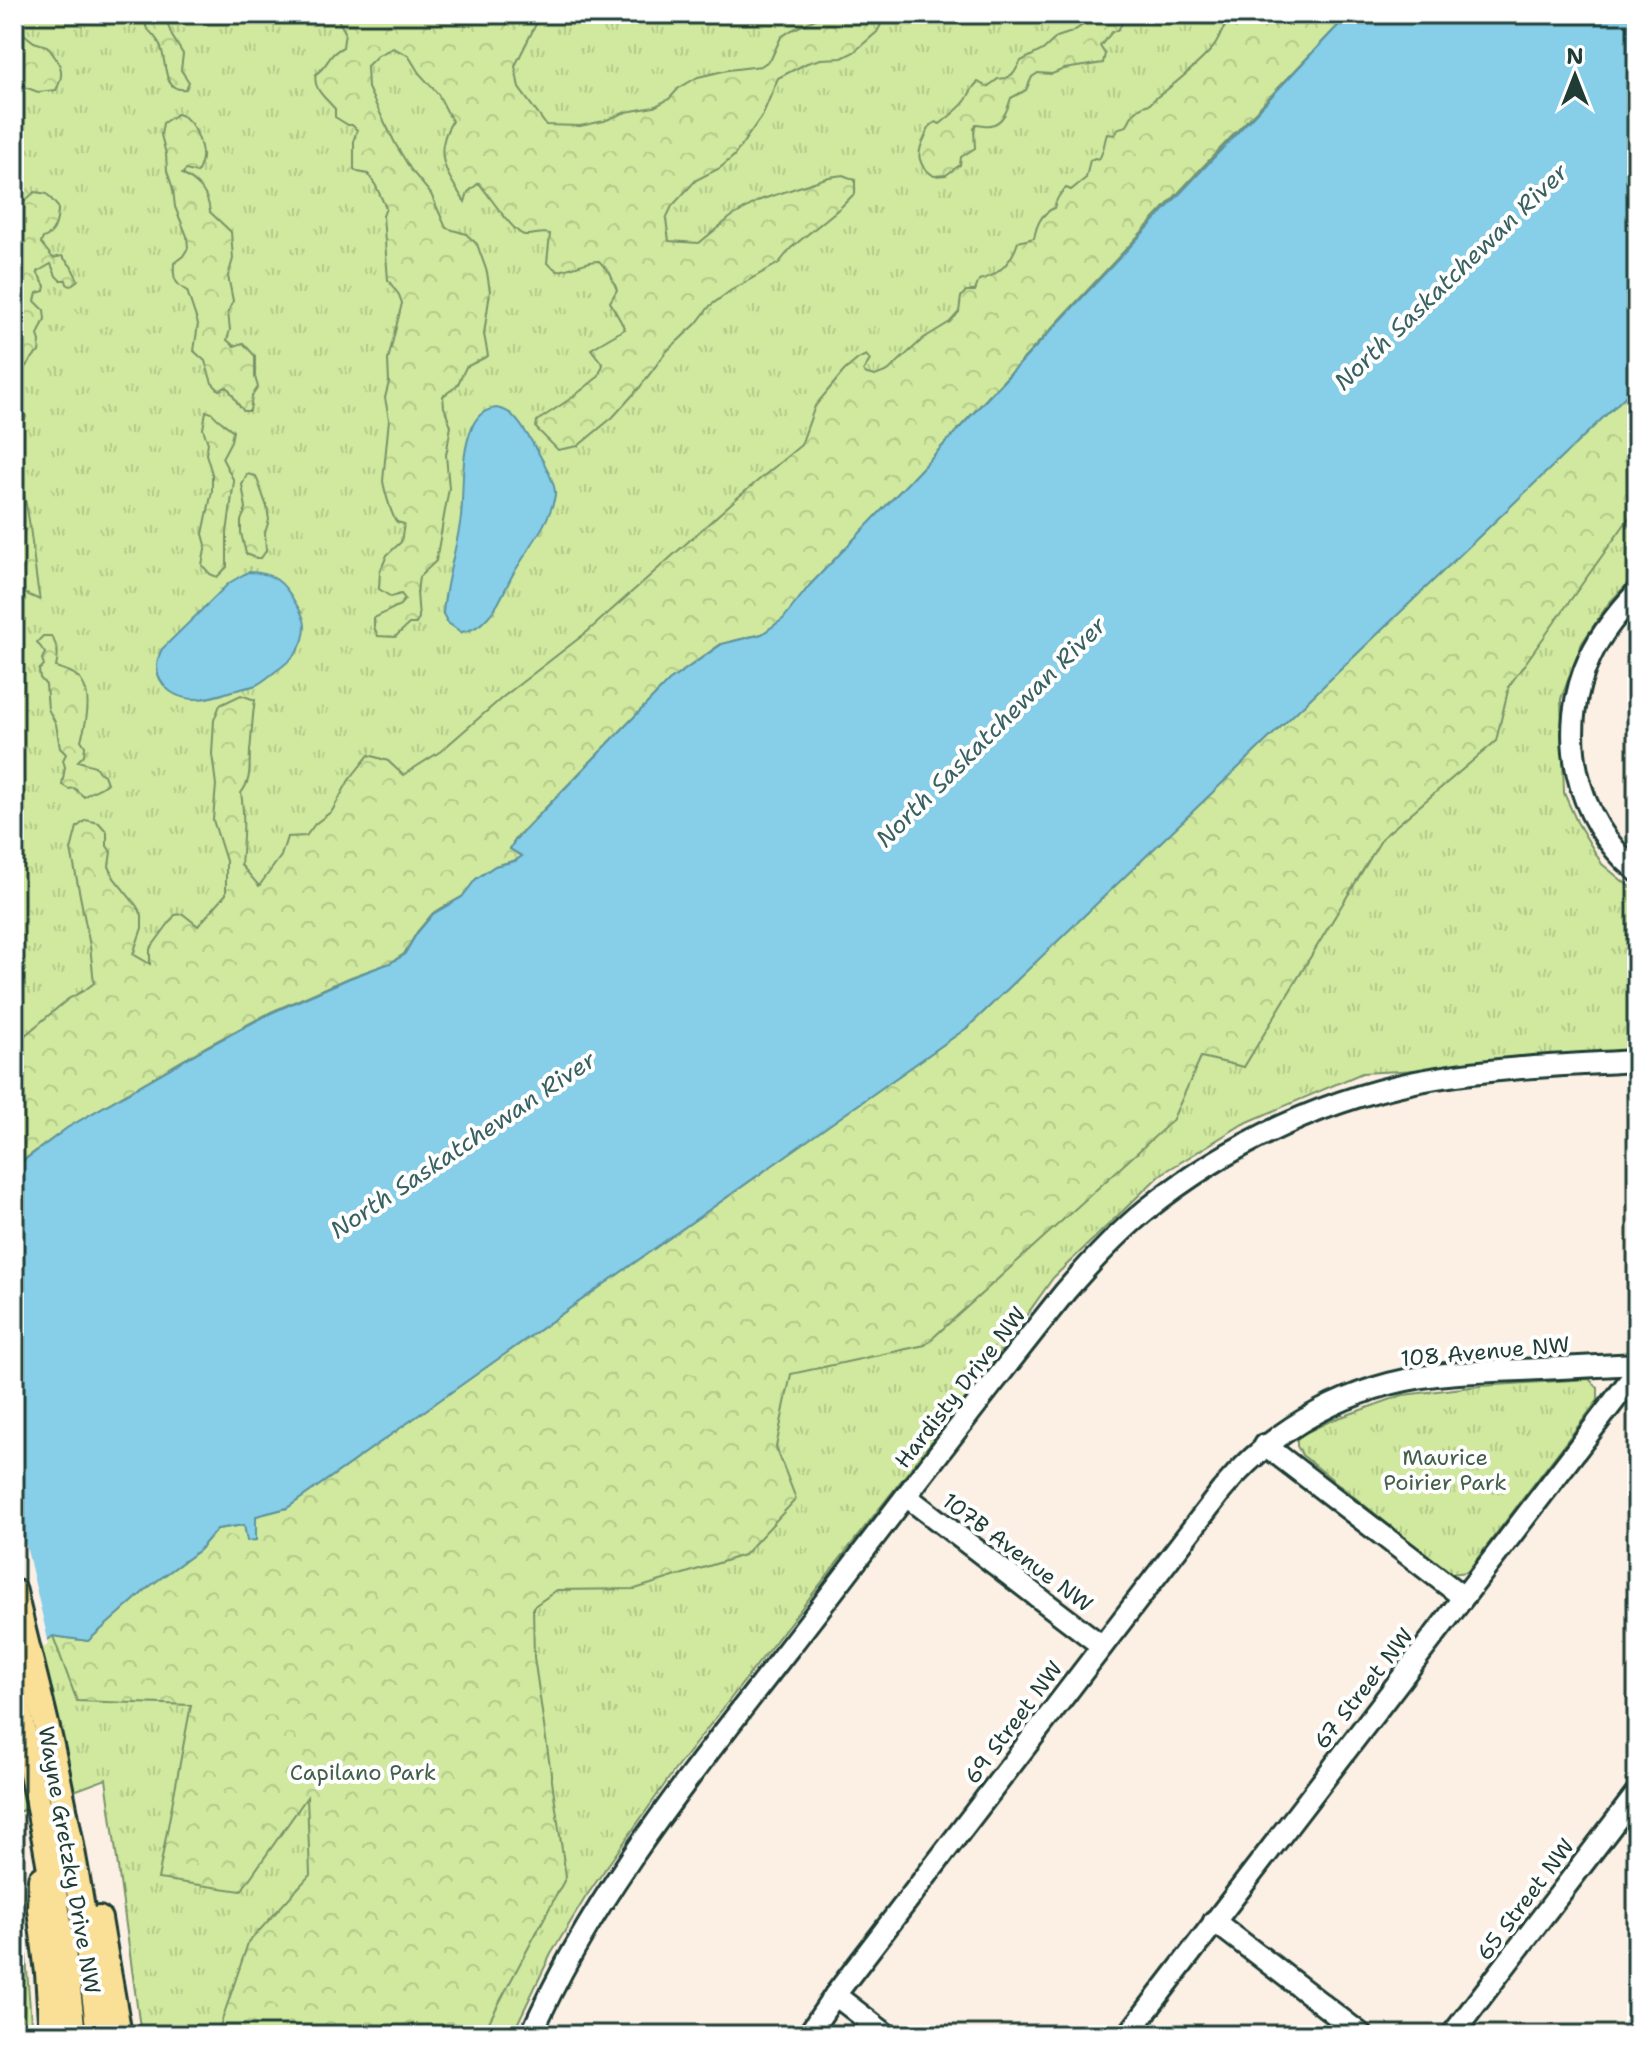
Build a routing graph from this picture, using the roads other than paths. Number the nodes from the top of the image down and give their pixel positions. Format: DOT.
graph roads {
  1 [pos="1637,592"];
  2 [pos="1637,871"];
  3 [pos="1637,1061"];
  4 [pos="1637,1364"];
  5 [pos="1637,1371"];
  6 [pos="1265,1445"];
  7 [pos="906,1496"];
  8 [pos="14,1592"];
  9 [pos="1463,1597"];
  10 [pos="1102,1646"];
  11 [pos="14,1691"];
  12 [pos="1637,1793"];
  13 [pos="68,1828"];
  14 [pos="43,1833"];
  15 [pos="1214,1921"];
  16 [pos="835,1995"];
  17 [pos="52,2035"];
  18 [pos="73,2035"];
  19 [pos="99,2035"];
  20 [pos="119,2035"];
  21 [pos="531,2035"];
  22 [pos="808,2035"];
  23 [pos="887,2035"];
  24 [pos="1128,2035"];
  25 [pos="1362,2035"];
  26 [pos="1452,2035"];
  1 -- 2 [label="street"];
  3 -- 7 [label="street, Hardisty Drive NW"];
  4 -- 6 [label="street, 108 Avenue NW"];
  5 -- 9 [label="street, 67 Street NW"];
  6 -- 9 [label="street"];
  6 -- 10 [label="street, 69 Street NW"];
  7 -- 10 [label="street, 107B Avenue NW"];
  7 -- 21 [label="street, Hardisty Drive NW"];
  8 -- 13 [label="main road, Wayne Gretzky Drive NW"];
  9 -- 15 [label="street, 67 Street NW"];
  10 -- 16 [label="street, 69 Street NW"];
  11 -- 14 [label="main road, Wayne Gretzky Drive NW"];
  12 -- 26 [label="street, 65 Street NW"];
  13 -- 19 [label="main road, Wayne Gretzky Drive NW"];
  13 -- 20 [label="main road"];
  14 -- 17 [label="main road"];
  14 -- 18 [label="main road, Wayne Gretzky Drive NW"];
  15 -- 24 [label="street, 67 Street NW"];
  15 -- 25 [label="street"];
  16 -- 22 [label="street, 69 Street NW"];
  16 -- 23 [label="street"];
}
